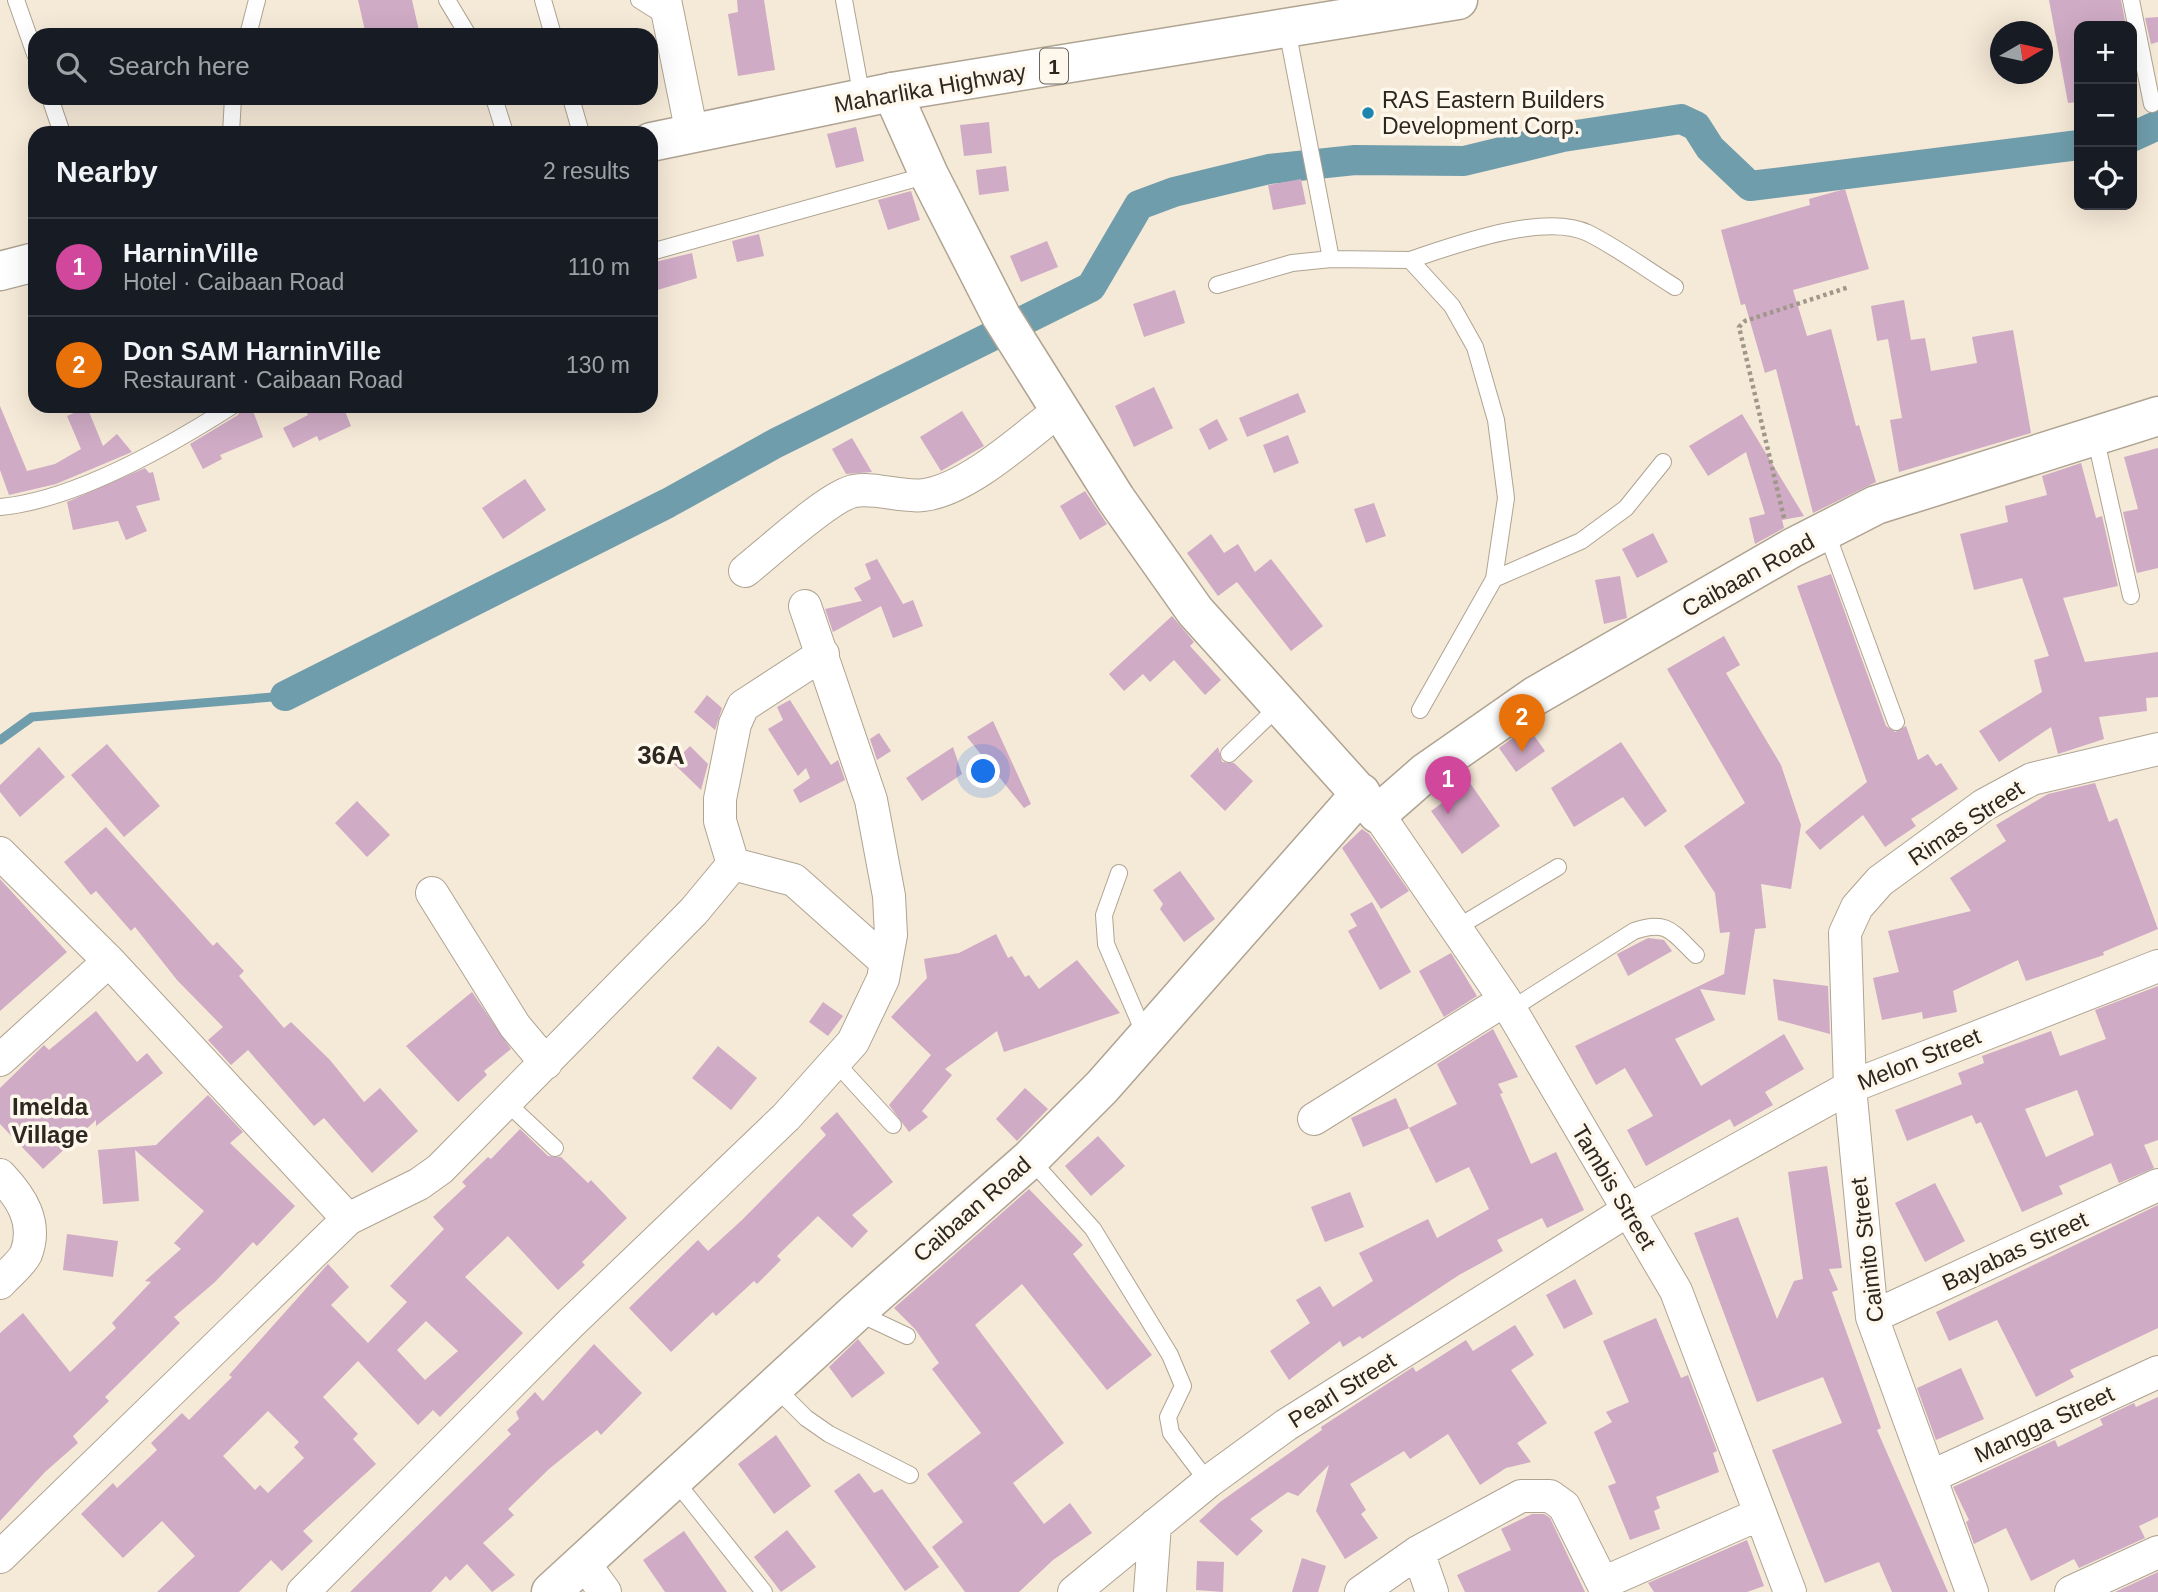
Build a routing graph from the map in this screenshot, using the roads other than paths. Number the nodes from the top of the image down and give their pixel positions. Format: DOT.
graph roads {
  1 [pos="16,0"];
  2 [pos="257,0"];
  3 [pos="447,0"];
  4 [pos="543,0"];
  5 [pos="639,0"];
  6 [pos="844,0"];
  7 [pos="1458,0"];
  8 [pos="2131,0"];
  9 [pos="667,9"];
  10 [pos="250,28"];
  11 [pos="464,28"];
  12 [pos="551,28"];
  13 [pos="1287,29"];
  14 [pos="28,34"];
  15 [pos="877,95"];
  16 [pos="2152,104"];
  17 [pos="52,105"];
  18 [pos="232,105"];
  19 [pos="496,105"];
  20 [pos="573,105"];
  21 [pos="60,126"];
  22 [pos="231,126"];
  23 [pos="503,126"];
  24 [pos="579,126"];
  25 [pos="692,134"];
  26 [pos="658,141"];
  27 [pos="929,175"];
  28 [pos="658,250"];
  29 [pos="1331,259"];
  30 [pos="1410,260"];
  31 [pos="28,264"];
  32 [pos="0,271"];
  33 [pos="1217,285"];
  34 [pos="1675,287"];
  35 [pos="1061,410"];
  36 [pos="221,413"];
  37 [pos="2158,416"];
  38 [pos="2095,436"];
  39 [pos="1663,462"];
  40 [pos="0,507"];
  41 [pos="1826,531"];
  42 [pos="745,571"];
  43 [pos="1494,579"];
  44 [pos="2130,596"];
  45 [pos="805,606"];
  46 [pos="823,654"];
  47 [pos="1280,705"];
  48 [pos="1420,710"];
  49 [pos="1896,722"];
  50 [pos="2158,749"];
  51 [pos="1229,754"];
  52 [pos="1369,804"];
  53 [pos="0,853"];
  54 [pos="733,864"];
  55 [pos="1558,867"];
  56 [pos="1119,873"];
  57 [pos="432,893"];
  58 [pos="1458,928"];
  59 [pos="1845,933"];
  60 [pos="1696,955"];
  61 [pos="109,961"];
  62 [pos="886,962"];
  63 [pos="2158,966"];
  64 [pos="1507,1005"];
  65 [pos="1146,1037"];
  66 [pos="0,1060"];
  67 [pos="546,1063"];
  68 [pos="836,1064"];
  69 [pos="1850,1087"];
  70 [pos="506,1102"];
  71 [pos="1314,1119"];
  72 [pos="893,1125"];
  73 [pos="555,1148"];
  74 [pos="1030,1159"];
  75 [pos="0,1175"];
  76 [pos="2158,1185"];
  77 [pos="1628,1211"];
  78 [pos="348,1219"];
  79 [pos="0,1283"];
  80 [pos="856,1312"];
  81 [pos="1871,1317"];
  82 [pos="907,1336"];
  83 [pos="2158,1372"];
  84 [pos="774,1386"];
  85 [pos="910,1475"];
  86 [pos="1930,1477"];
  87 [pos="673,1478"];
  88 [pos="1208,1482"];
  89 [pos="1760,1514"];
  90 [pos="1155,1525"];
  91 [pos="1418,1552"];
  92 [pos="2158,1552"];
  93 [pos="0,1557"];
  94 [pos="583,1563"];
  95 [pos="1605,1588"];
  96 [pos="303,1592"];
  97 [pos="551,1592"];
  98 [pos="606,1592"];
  99 [pos="764,1592"];
  100 [pos="1074,1592"];
  101 [pos="1150,1592"];
  102 [pos="1362,1592"];
  103 [pos="1432,1592"];
  104 [pos="1790,1592"];
  105 [pos="1972,1592"];
  106 [pos="2071,1592"];
  1 -- 14 [label="lane"];
  2 -- 10 [label="lane"];
  3 -- 11 [label="lane"];
  4 -- 12 [label="lane"];
  5 -- 9 [label="lane"];
  6 -- 15 [label="lane"];
  7 -- 13 [label="main road, Maharlika Highway / 1"];
  8 -- 16 [label="lane"];
  9 -- 25 [label="street"];
  13 -- 15 [label="main road, Maharlika Highway / 1"];
  13 -- 29 [label="lane"];
  15 -- 25 [label="main road, Maharlika Highway / 1"];
  15 -- 27 [label="main road"];
  17 -- 21 [label="lane"];
  18 -- 22 [label="lane"];
  19 -- 23 [label="lane"];
  20 -- 24 [label="lane"];
  25 -- 26 [label="main road, Maharlika Highway / 1"];
  27 -- 28 [label="lane"];
  27 -- 35 [label="main road"];
  29 -- 30 [label="lane"];
  29 -- 33 [label="lane"];
  30 -- 34 [label="lane"];
  30 -- 43 [label="lane"];
  31 -- 32 [label="main road"];
  35 -- 42 [label="street"];
  35 -- 47 [label="main road"];
  36 -- 40 [label="lane"];
  37 -- 38 [label="main road, Caibaan Road"];
  38 -- 41 [label="main road, Caibaan Road"];
  38 -- 44 [label="lane"];
  39 -- 43 [label="lane"];
  41 -- 49 [label="lane"];
  41 -- 52 [label="main road, Caibaan Road"];
  43 -- 48 [label="lane"];
  45 -- 46 [label="street"];
  46 -- 54 [label="street"];
  46 -- 62 [label="street"];
  47 -- 51 [label="lane"];
  47 -- 52 [label="main road"];
  50 -- 59 [label="street, Rimas Street"];
  52 -- 58 [label="street, Tambis Street"];
  52 -- 65 [label="main road, Caibaan Road"];
  53 -- 61 [label="street"];
  54 -- 62 [label="street"];
  54 -- 67 [label="street"];
  55 -- 58 [label="lane"];
  56 -- 65 [label="lane"];
  57 -- 67 [label="street"];
  58 -- 64 [label="street, Tambis Street"];
  59 -- 69 [label="street, Caimito Street"];
  60 -- 64 [label="lane"];
  61 -- 66 [label="street"];
  61 -- 78 [label="street"];
  62 -- 68 [label="street"];
  63 -- 69 [label="street, Melon Street"];
  64 -- 71 [label="street"];
  64 -- 77 [label="street, Tambis Street"];
  65 -- 74 [label="main road, Caibaan Road"];
  67 -- 70 [label="street"];
  68 -- 72 [label="lane"];
  68 -- 96 [label="street"];
  69 -- 77 [label="street, Melon Street"];
  69 -- 81 [label="street, Caimito Street"];
  70 -- 73 [label="lane"];
  70 -- 78 [label="street"];
  74 -- 80 [label="main road, Caibaan Road"];
  74 -- 88 [label="lane"];
  75 -- 79 [label="street"];
  76 -- 81 [label="street, Bayabas Street"];
  77 -- 88 [label="street, Pearl Street"];
  77 -- 89 [label="street, Tambis Street"];
  78 -- 93 [label="street"];
  80 -- 82 [label="lane"];
  80 -- 84 [label="main road, Caibaan Road"];
  81 -- 86 [label="street, Caimito Street"];
  83 -- 86 [label="street, Mangga Street"];
  84 -- 85 [label="lane"];
  84 -- 87 [label="main road, Caibaan Road"];
  86 -- 105 [label="street, Caimito Street"];
  87 -- 94 [label="main road, Caibaan Road"];
  87 -- 99 [label="lane"];
  88 -- 90 [label="street, Pearl Street"];
  89 -- 95 [label="street"];
  89 -- 104 [label="street, Tambis Street"];
  90 -- 100 [label="street, Pearl Street"];
  90 -- 101 [label="street"];
  91 -- 95 [label="street"];
  91 -- 102 [label="street"];
  91 -- 103 [label="street"];
  92 -- 106 [label="street"];
  94 -- 97 [label="main road, Caibaan Road"];
  94 -- 98 [label="street"];
}
